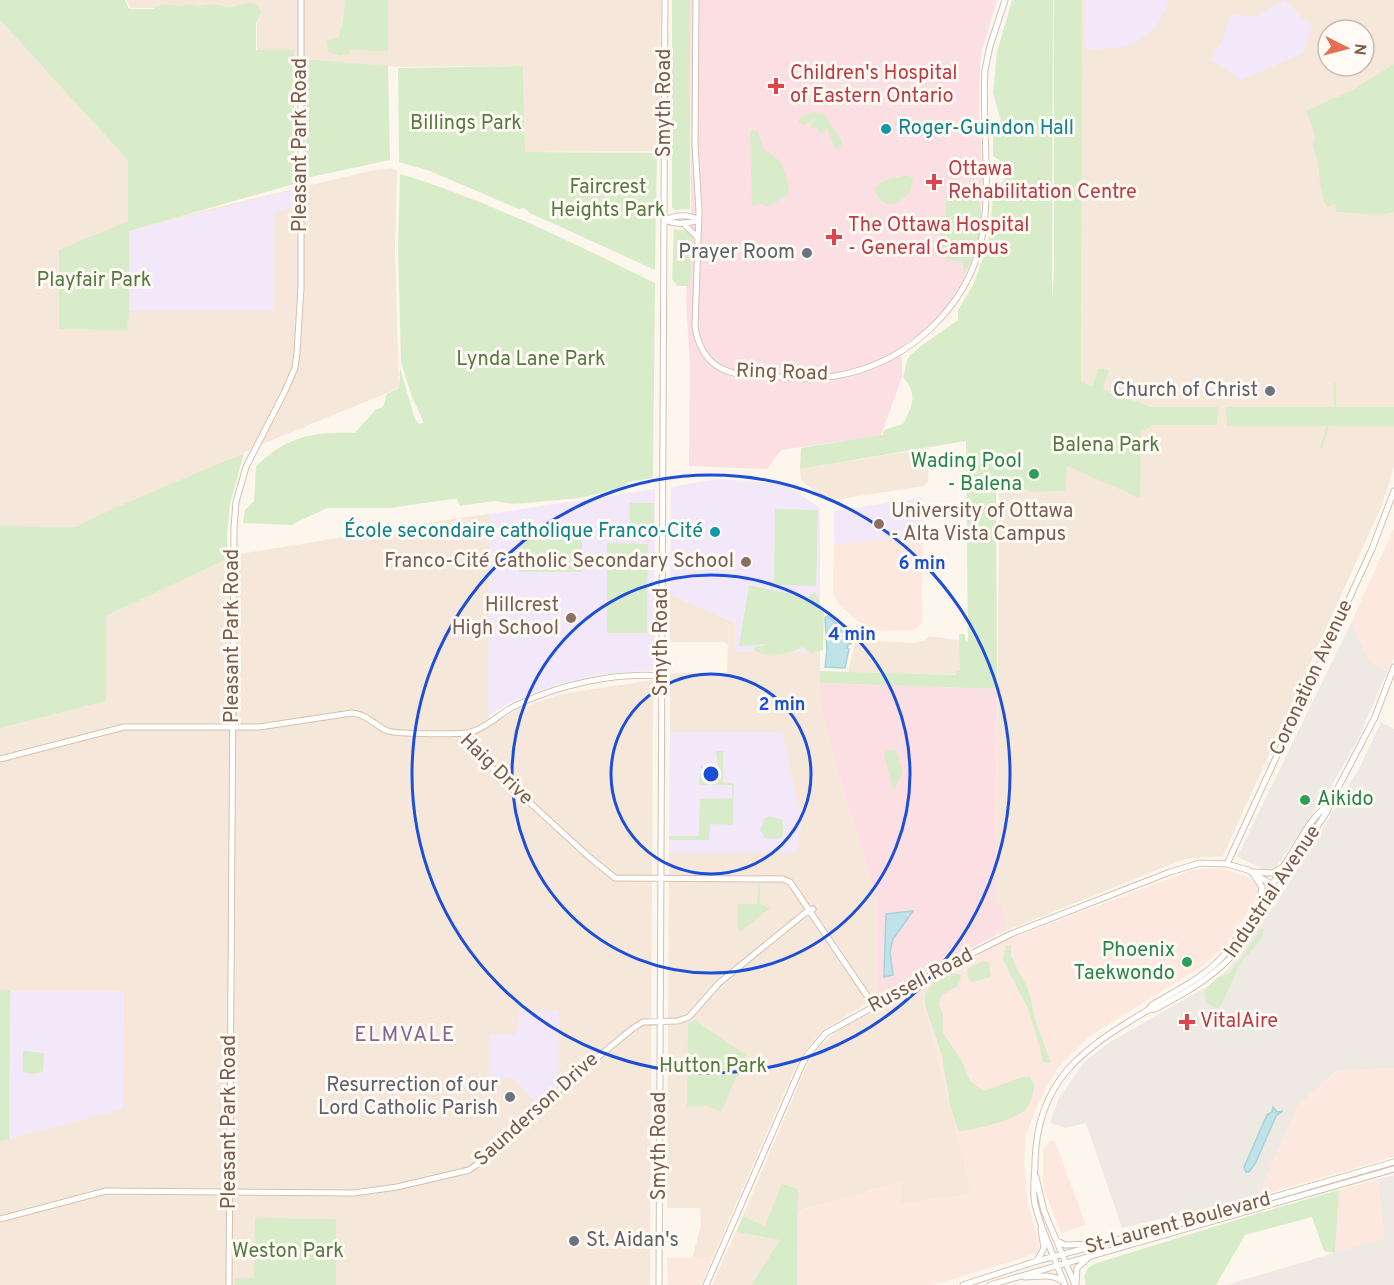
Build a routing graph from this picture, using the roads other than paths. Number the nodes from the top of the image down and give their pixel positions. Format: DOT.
graph roads {
  1 [pos="301,0"];
  2 [pos="665,0"];
  3 [pos="696,0"];
  4 [pos="1005,0"];
  5 [pos="665,220"];
  6 [pos="699,220"];
  7 [pos="683,223"];
  8 [pos="698,238"];
  9 [pos="1394,491"];
  10 [pos="1394,667"];
  11 [pos="662,676"];
  12 [pos="1394,680"];
  13 [pos="1388,686"];
  14 [pos="232,727"];
  15 [pos="464,733"];
  16 [pos="0,759"];
  17 [pos="1329,805"];
  18 [pos="1227,864"];
  19 [pos="1283,867"];
  20 [pos="1251,872"];
  21 [pos="661,878"];
  22 [pos="1272,884"];
  23 [pos="1279,889"];
  24 [pos="1259,906"];
  25 [pos="811,910"];
  26 [pos="874,1006"];
  27 [pos="1148,1010"];
  28 [pos="660,1021"];
  29 [pos="1394,1162"];
  30 [pos="1394,1169"];
  31 [pos="1035,1172"];
  32 [pos="230,1193"];
  33 [pos="1257,1205"];
  34 [pos="1218,1216"];
  35 [pos="1039,1218"];
  36 [pos="0,1220"];
  37 [pos="1056,1240"];
  38 [pos="1108,1243"];
  39 [pos="1094,1254"];
  40 [pos="1063,1255"];
  41 [pos="1055,1257"];
  42 [pos="1037,1262"];
  43 [pos="1066,1263"];
  44 [pos="1058,1265"];
  45 [pos="1014,1278"];
  46 [pos="1064,1284"];
  47 [pos="229,1285"];
  48 [pos="660,1285"];
  49 [pos="706,1285"];
  50 [pos="963,1285"];
  51 [pos="990,1285"];
  52 [pos="1076,1285"];
  1 -- 14 [label="street, Pleasant Park Road"];
  2 -- 5 [label="street, Smyth Road"];
  3 -- 6 [label="street, Ring Road"];
  4 -- 8 [label="street, Ring Road"];
  5 -- 6 [label="street"];
  5 -- 7 [label="street"];
  5 -- 11 [label="street, Smyth Road"];
  6 -- 7 [label="street"];
  6 -- 8 [label="street, Ring Road"];
  7 -- 8 [label="street"];
  9 -- 18 [label="street, Coronation Avenue"];
  10 -- 13 [label="street, Industrial Avenue"];
  11 -- 15 [label="street"];
  11 -- 21 [label="street, Smyth Road"];
  12 -- 13 [label="street, Industrial Avenue"];
  13 -- 17 [label="street, Industrial Avenue"];
  14 -- 15 [label="street, Haig Drive"];
  14 -- 16 [label="street, Haig Drive"];
  14 -- 32 [label="street, Pleasant Park Road"];
  15 -- 21 [label="street, Haig Drive"];
  17 -- 19 [label="street, Industrial Avenue"];
  17 -- 23 [label="street, Industrial Avenue"];
  18 -- 20 [label="street, Russell Road"];
  18 -- 26 [label="street, Russell Road"];
  19 -- 20 [label="street"];
  19 -- 22 [label="street, Industrial Avenue"];
  20 -- 22 [label="street, Russell Road"];
  20 -- 24 [label="street"];
  21 -- 25 [label="street, Haig Drive"];
  21 -- 28 [label="street, Smyth Road"];
  22 -- 23 [label="street, Russell Road"];
  22 -- 24 [label="street, Industrial Avenue"];
  23 -- 27 [label="street, Industrial Avenue"];
  24 -- 27 [label="street, Industrial Avenue"];
  25 -- 26 [label="street, Haig Drive"];
  25 -- 28 [label="street, Saunderson Drive"];
  26 -- 49 [label="street, Russell Road"];
  27 -- 31 [label="street, Industrial Avenue"];
  28 -- 32 [label="street, Saunderson Drive"];
  28 -- 48 [label="street, Smyth Road"];
  29 -- 33 [label="street, St-Laurent Boulevard"];
  30 -- 33 [label="street, St-Laurent Boulevard"];
  31 -- 35 [label="street, Industrial Avenue"];
  31 -- 37 [label="street, Industrial Avenue"];
  32 -- 36 [label="street, Saunderson Drive"];
  32 -- 47 [label="street, Pleasant Park Road"];
  33 -- 34 [label="street, St-Laurent Boulevard"];
  34 -- 38 [label="street, St-Laurent Boulevard"];
  34 -- 39 [label="street, St-Laurent Boulevard"];
  35 -- 41 [label="street, Industrial Avenue"];
  35 -- 42 [label="street"];
  37 -- 38 [label="street"];
  37 -- 40 [label="street, Industrial Avenue"];
  38 -- 40 [label="street, St-Laurent Boulevard"];
  39 -- 43 [label="street, St-Laurent Boulevard"];
  39 -- 52 [label="street"];
  40 -- 41 [label="street, St-Laurent Boulevard"];
  40 -- 43 [label="street, Industrial Avenue"];
  41 -- 42 [label="street, St-Laurent Boulevard"];
  41 -- 44 [label="street, Industrial Avenue"];
  42 -- 50 [label="street, St-Laurent Boulevard"];
  43 -- 44 [label="street, St-Laurent Boulevard"];
  43 -- 52 [label="street, Industrial Avenue"];
  44 -- 45 [label="street, St-Laurent Boulevard"];
  44 -- 46 [label="street, Industrial Avenue"];
  45 -- 46 [label="street"];
  45 -- 51 [label="street, St-Laurent Boulevard"];
}
